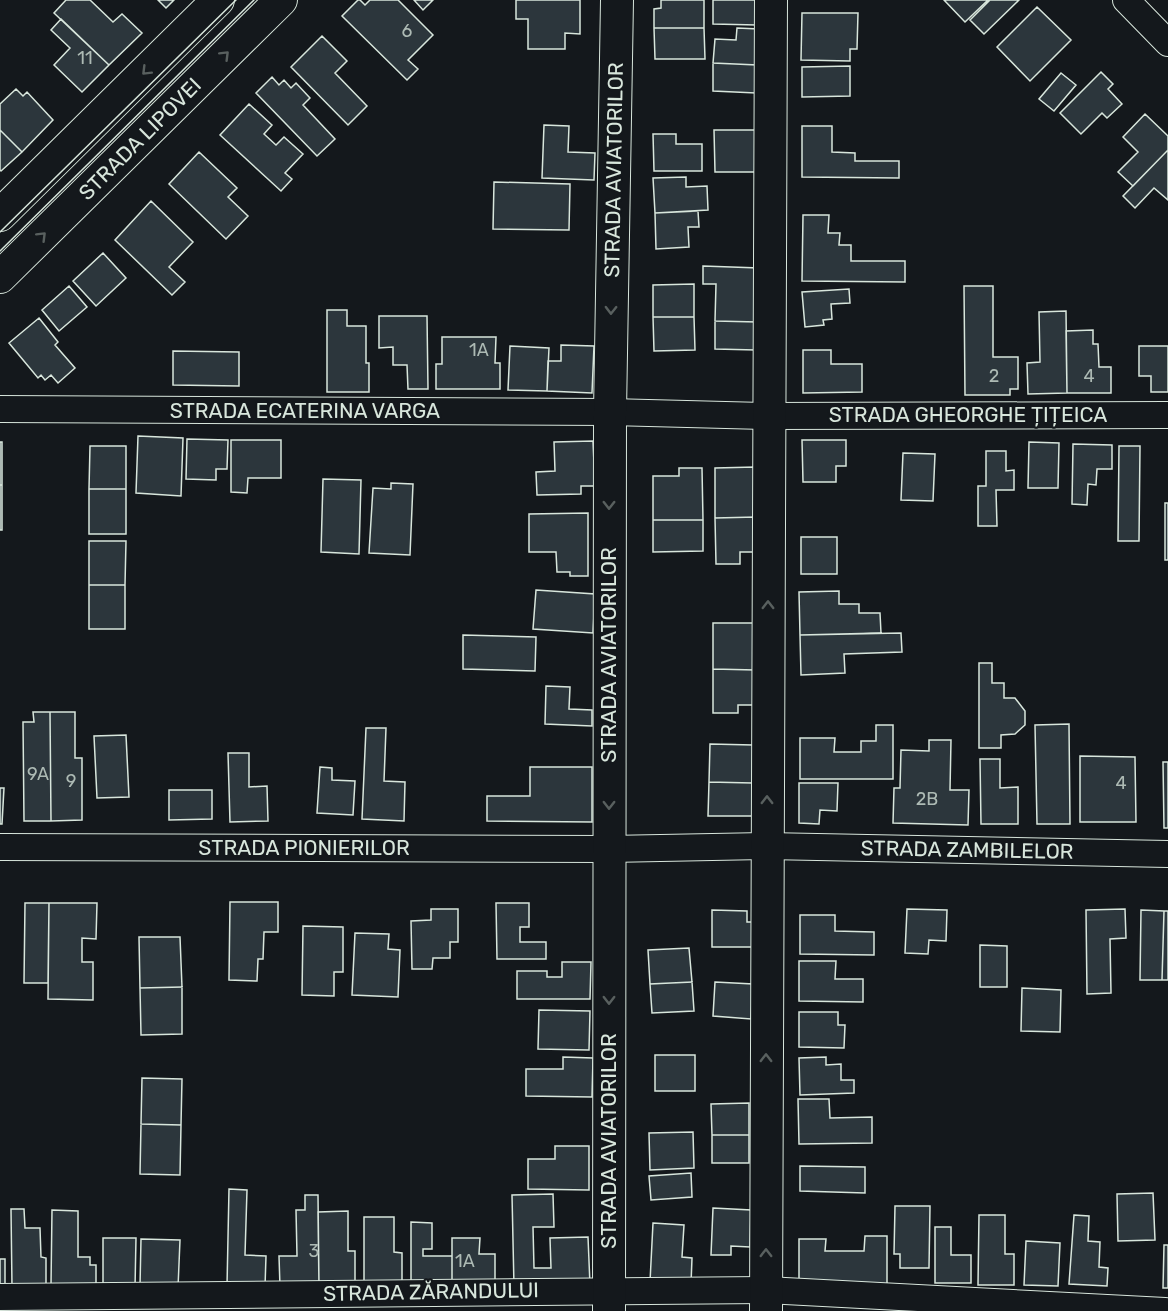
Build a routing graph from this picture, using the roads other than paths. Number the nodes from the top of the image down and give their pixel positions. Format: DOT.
graph roads {
  1 [pos="218,0"];
  2 [pos="281,0"];
  3 [pos="617,0"];
  4 [pos="771,0"];
  5 [pos="1126,0"];
  6 [pos="1168,43"];
  7 [pos="0,215"];
  8 [pos="0,277"];
  9 [pos="0,409"];
  10 [pos="610,412"];
  11 [pos="1168,415"];
  12 [pos="768,416"];
  13 [pos="767,846"];
  14 [pos="0,847"];
  15 [pos="609,849"];
  16 [pos="1168,854"];
  17 [pos="0,1297"];
  18 [pos="766,1300"];
  19 [pos="609,1301"];
  20 [pos="1165,1311"];
  1 -- 7 [label="street, STRADA LIPOVEI, one-way"];
  8 -- 2 [label="street, STRADA LIPOVEI, one-way"];
  3 -- 10 [label="street, STRADA AVIATORILOR, one-way"];
  4 -- 12 [label="street"];
  5 -- 6 [label="street"];
  9 -- 10 [label="street, STRADA ECATERINA VARGA"];
  10 -- 12 [label="street, STRADA ECATERINA VARGA"];
  10 -- 15 [label="street, STRADA AVIATORILOR, one-way"];
  11 -- 12 [label="street, STRADA GHEORGHE ȚIȚEICA"];
  13 -- 12 [label="street, one-way"];
  13 -- 15 [label="street, STRADA ZAMBILELOR"];
  13 -- 16 [label="street, STRADA ZAMBILELOR"];
  18 -- 13 [label="street, one-way"];
  14 -- 15 [label="street, STRADA PIONIERILOR"];
  15 -- 19 [label="street, STRADA AVIATORILOR, one-way"];
  17 -- 19 [label="street, STRADA ZĂRANDULUI"];
  18 -- 19 [label="street, STRADA ZĂRANDULUI"];
  18 -- 20 [label="street, STRADA ZĂRANDULUI"];
}
